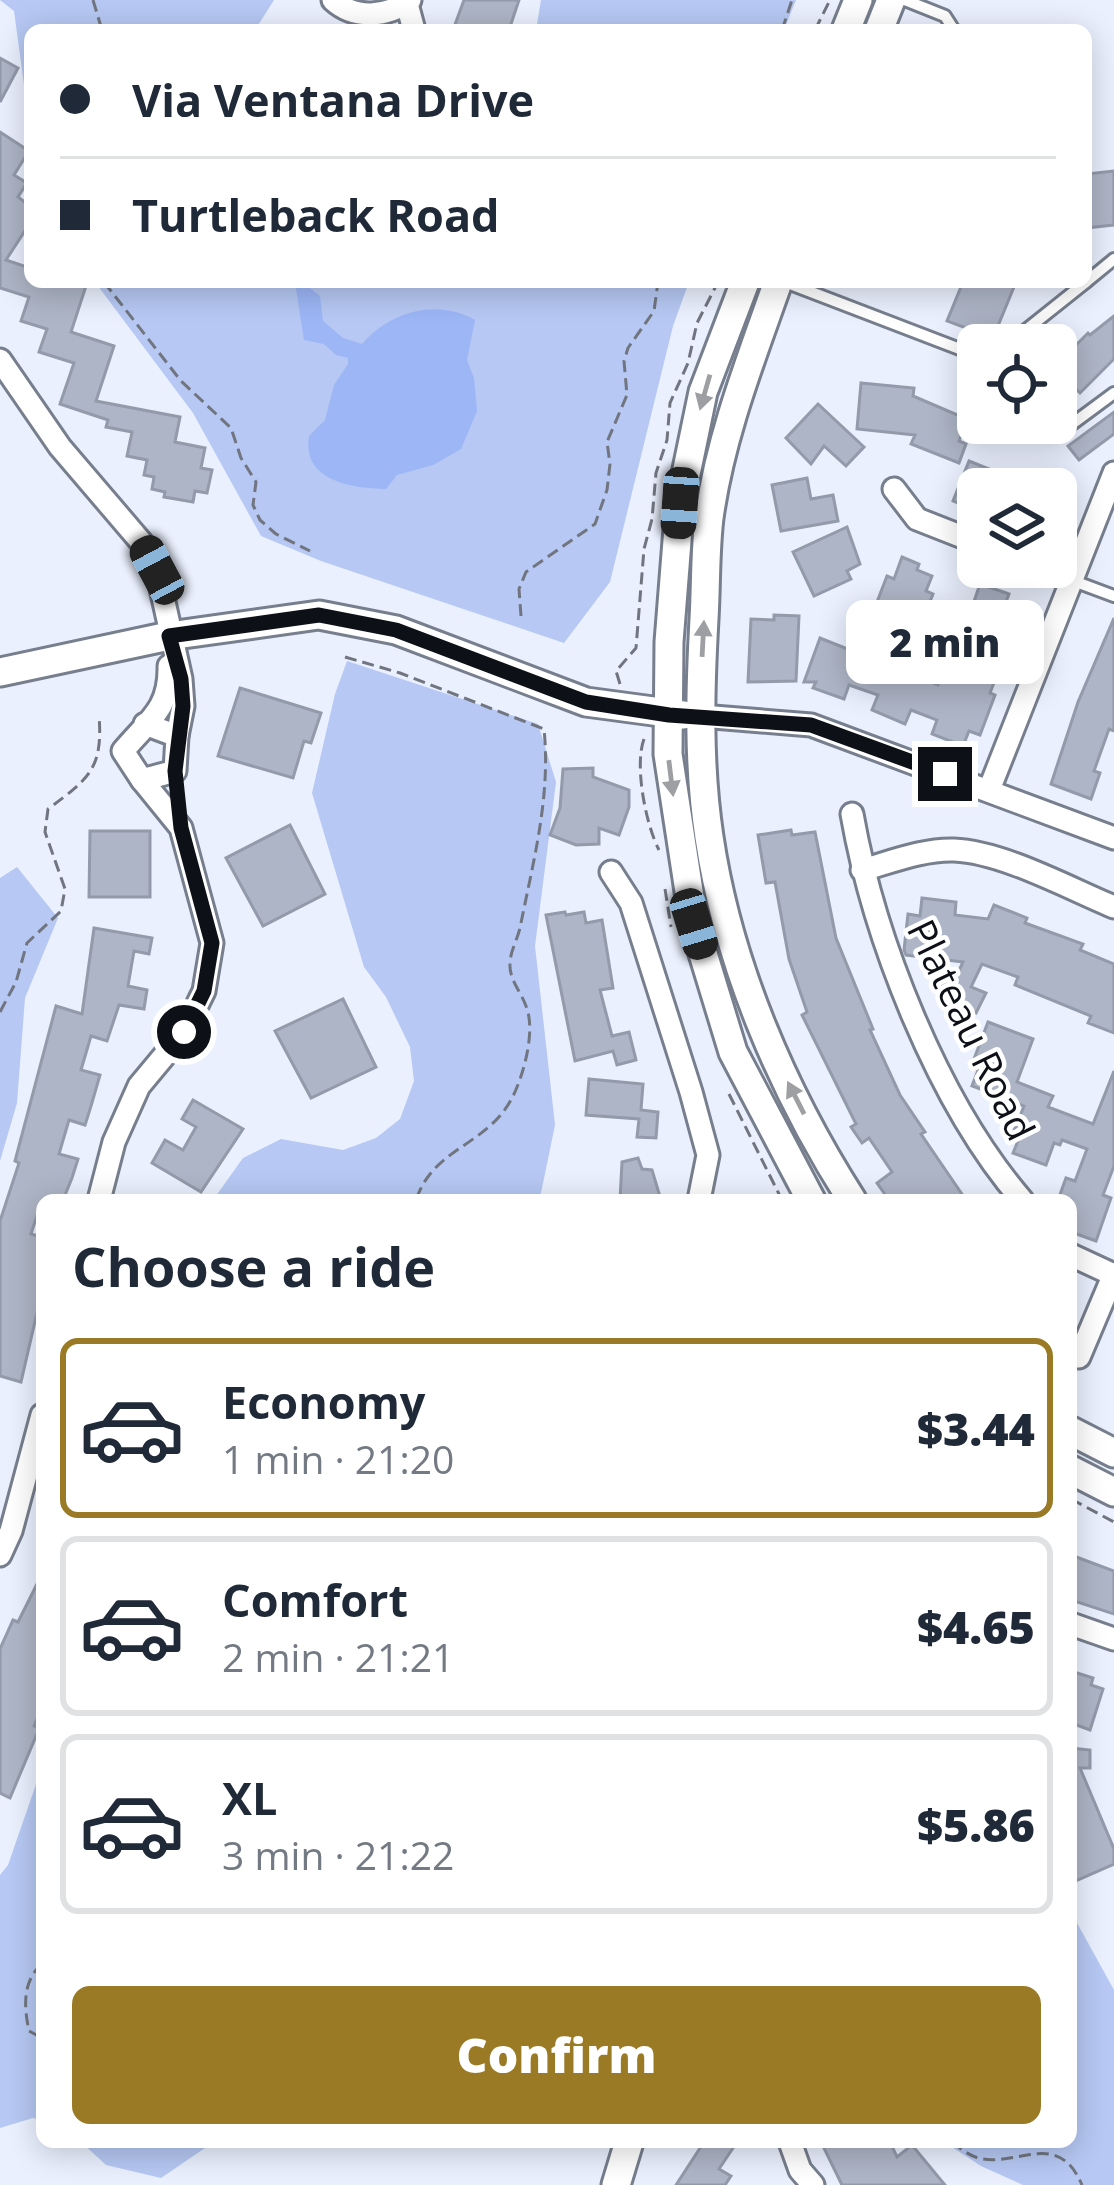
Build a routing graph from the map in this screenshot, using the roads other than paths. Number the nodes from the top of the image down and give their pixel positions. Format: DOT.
graph roads {
  1 [pos="333,0"];
  2 [pos="905,0"];
  3 [pos="408,2"];
  4 [pos="364,22"];
  5 [pos="950,24"];
  6 [pos="743,288"];
  7 [pos="780,288"];
  8 [pos="800,288"];
  9 [pos="826,288"];
  10 [pos="1078,288"];
  11 [pos="823,296"];
  12 [pos="1033,324"];
  13 [pos="957,348"];
  14 [pos="0,360"];
  15 [pos="1114,393"];
  16 [pos="1077,420"];
  17 [pos="1114,473"];
  18 [pos="894,489"];
  19 [pos="957,535"];
  20 [pos="1077,565"];
  21 [pos="1077,582"];
  22 [pos="1068,588"];
  23 [pos="1114,596"];
  24 [pos="169,636"];
  25 [pos="0,672"];
  26 [pos="669,715"];
  27 [pos="700,716"];
  28 [pos="145,724"];
  29 [pos="177,736"];
  30 [pos="175,771"];
  31 [pos="142,780"];
  32 [pos="989,790"];
  33 [pos="852,814"];
  34 [pos="181,828"];
  35 [pos="1114,838"];
  36 [pos="862,870"];
  37 [pos="611,872"];
  38 [pos="1114,907"];
  39 [pos="101,1194"];
  40 [pos="700,1194"];
  41 [pos="809,1194"];
  42 [pos="848,1194"];
  43 [pos="1017,1194"];
  44 [pos="1077,1258"];
  45 [pos="1114,1275"];
  46 [pos="1079,1357"];
  47 [pos="1077,1434"];
  48 [pos="36,1438"];
  49 [pos="1114,1454"];
  50 [pos="1077,1473"];
  51 [pos="1114,1492"];
  52 [pos="0,1555"];
  53 [pos="1077,1626"];
  54 [pos="1114,1640"];
  55 [pos="627,2148"];
  56 [pos="793,2148"];
  57 [pos="806,2178"];
  58 [pos="616,2185"];
  59 [pos="778,2185"];
  1 -- 4 [label="street"];
  2 -- 5 [label="lane"];
  3 -- 4 [label="street"];
  6 -- 26 [label="main road, one-way"];
  27 -- 7 [label="main road, one-way"];
  8 -- 11 [label="lane"];
  9 -- 11 [label="lane"];
  10 -- 12 [label="lane"];
  11 -- 13 [label="lane"];
  14 -- 24 [label="street"];
  15 -- 16 [label="lane"];
  17 -- 20 [label="street"];
  18 -- 19 [label="street"];
  21 -- 23 [label="lane"];
  22 -- 32 [label="street"];
  24 -- 25 [label="main road"];
  24 -- 26 [label="main road"];
  24 -- 28 [label="street"];
  24 -- 29 [label="street"];
  26 -- 27 [label="main road"];
  26 -- 41 [label="main road, one-way"];
  27 -- 32 [label="street"];
  42 -- 27 [label="main road, one-way"];
  28 -- 29 [label="street"];
  28 -- 31 [label="street"];
  29 -- 30 [label="street"];
  30 -- 31 [label="street"];
  30 -- 34 [label="street"];
  31 -- 34 [label="street"];
  32 -- 35 [label="street"];
  33 -- 36 [label="street, Plateau Road"];
  34 -- 39 [label="street"];
  36 -- 38 [label="street"];
  36 -- 43 [label="street, Plateau Road"];
  37 -- 40 [label="street"];
  44 -- 45 [label="street"];
  45 -- 46 [label="street"];
  47 -- 49 [label="main road"];
  48 -- 52 [label="street"];
  50 -- 51 [label="main road"];
  53 -- 54 [label="street"];
  55 -- 58 [label="main road"];
  56 -- 57 [label="street"];
  57 -- 59 [label="street"];
}
